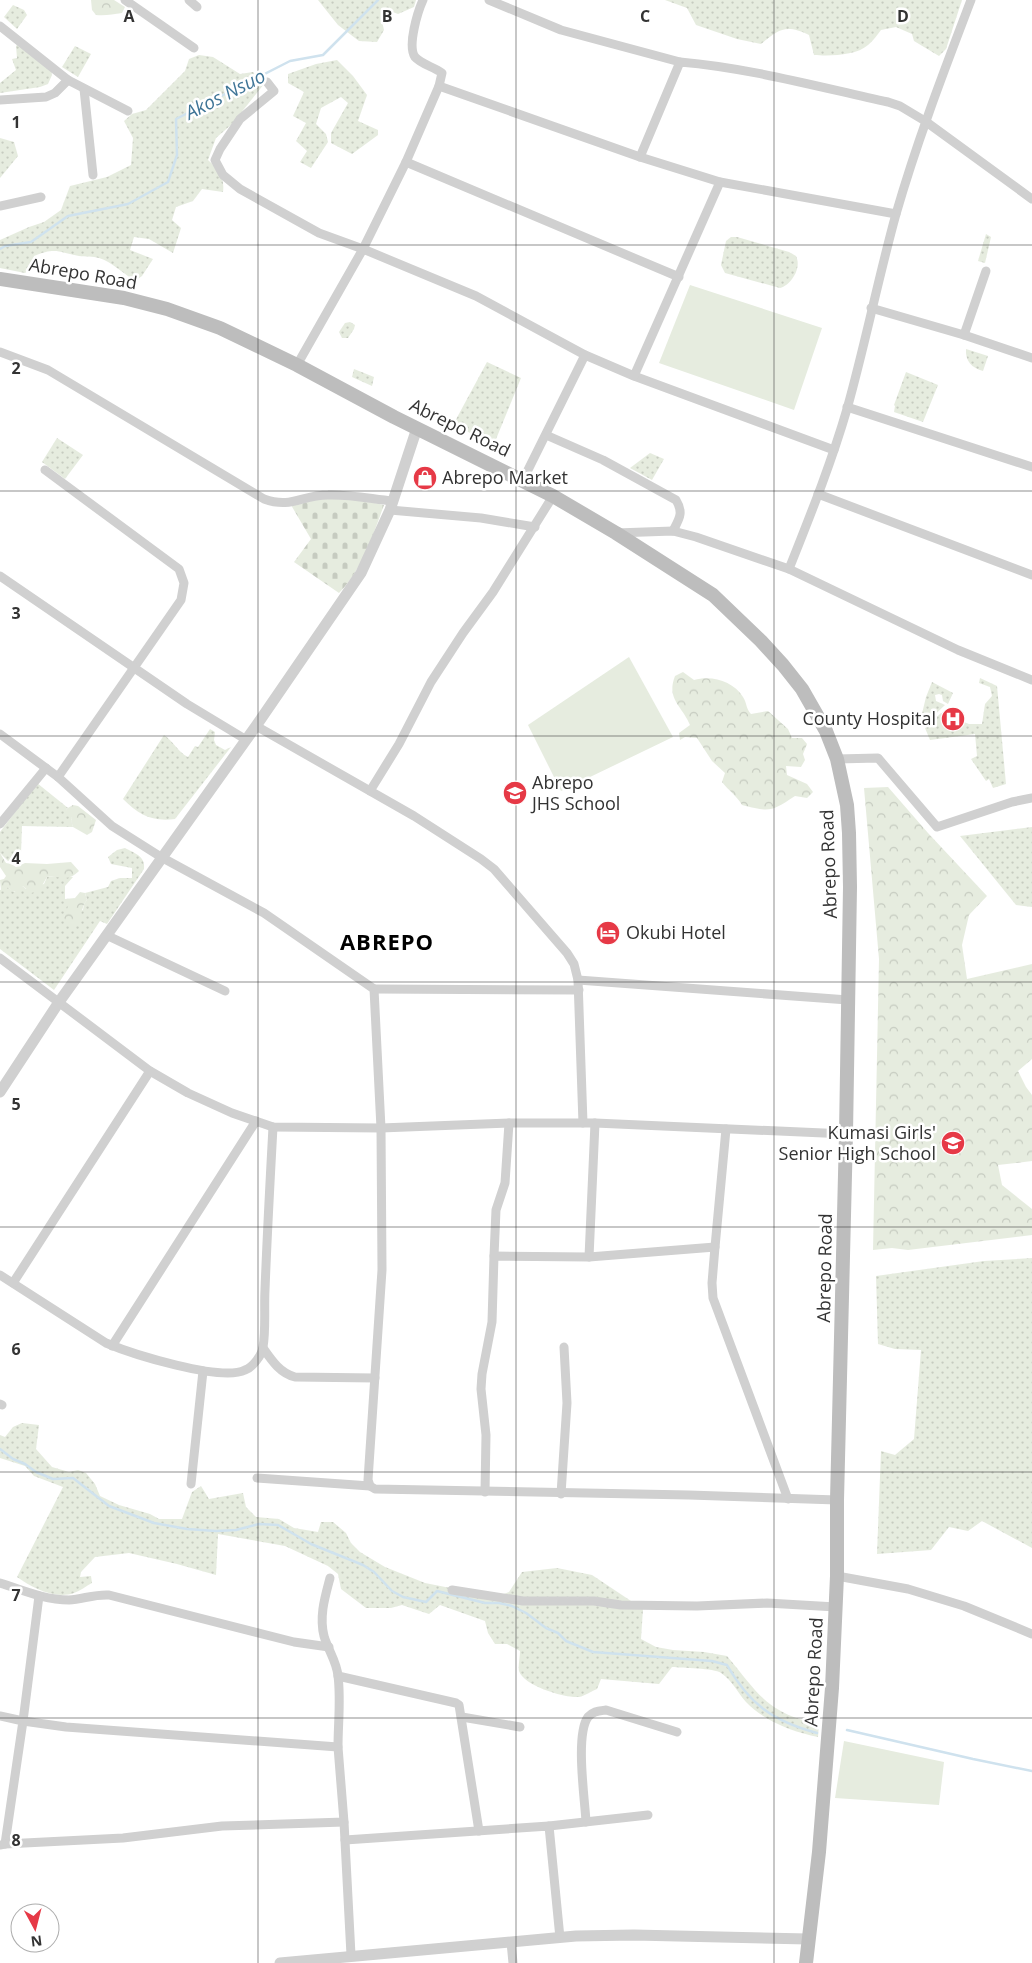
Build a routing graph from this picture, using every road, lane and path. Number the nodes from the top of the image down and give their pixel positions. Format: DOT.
graph roads {
  1 [pos="125,0"];
  2 [pos="189,0"];
  3 [pos="423,0"];
  4 [pos="489,0"];
  5 [pos="971,0"];
  6 [pos="197,7"];
  7 [pos="0,26"];
  8 [pos="194,48"];
  9 [pos="680,62"];
  10 [pos="68,80"];
  11 [pos="267,82"];
  12 [pos="439,86"];
  13 [pos="84,89"];
  14 [pos="0,100"];
  15 [pos="128,111"];
  16 [pos="925,121"];
  17 [pos="640,157"];
  18 [pos="406,162"];
  19 [pos="93,175"];
  20 [pos="720,182"];
  21 [pos="41,197"];
  22 [pos="1032,199"];
  23 [pos="0,206"];
  24 [pos="896,214"];
  25 [pos="363,249"];
  26 [pos="986,271"];
  27 [pos="679,276"];
  28 [pos="0,279"];
  29 [pos="871,308"];
  30 [pos="964,335"];
  31 [pos="0,352"];
  32 [pos="585,355"];
  33 [pos="1032,358"];
  34 [pos="297,365"];
  35 [pos="634,376"];
  36 [pos="847,407"];
  37 [pos="417,428"];
  38 [pos="546,435"];
  39 [pos="834,450"];
  40 [pos="1032,467"];
  41 [pos="45,470"];
  42 [pos="523,480"];
  43 [pos="818,494"];
  44 [pos="553,496"];
  45 [pos="392,505"];
  46 [pos="535,527"];
  47 [pos="673,531"];
  48 [pos="616,533"];
  49 [pos="789,569"];
  50 [pos="1032,575"];
  51 [pos="0,576"];
  52 [pos="134,669"];
  53 [pos="1032,680"];
  54 [pos="256,726"];
  55 [pos="0,734"];
  56 [pos="245,740"];
  57 [pos="837,759"];
  58 [pos="46,768"];
  59 [pos="58,777"];
  60 [pos="370,791"];
  61 [pos="1032,798"];
  62 [pos="0,824"];
  63 [pos="161,857"];
  64 [pos="106,935"];
  65 [pos="0,958"];
  66 [pos="579,985"];
  67 [pos="374,989"];
  68 [pos="225,991"];
  69 [pos="848,1000"];
  70 [pos="59,1002"];
  71 [pos="150,1071"];
  72 [pos="0,1092"];
  73 [pos="256,1121"];
  74 [pos="509,1123"];
  75 [pos="583,1123"];
  76 [pos="595,1123"];
  77 [pos="273,1127"];
  78 [pos="381,1128"];
  79 [pos="726,1129"];
  80 [pos="846,1134"];
  81 [pos="715,1247"];
  82 [pos="494,1256"];
  83 [pos="589,1257"];
  84 [pos="0,1275"];
  85 [pos="13,1283"];
  86 [pos="112,1346"];
  87 [pos="564,1346"];
  88 [pos="263,1348"];
  89 [pos="203,1371"];
  90 [pos="375,1378"];
  91 [pos="257,1478"];
  92 [pos="191,1484"];
  93 [pos="370,1486"];
  94 [pos="485,1492"];
  95 [pos="561,1494"];
  96 [pos="788,1499"];
  97 [pos="837,1500"];
  98 [pos="837,1576"];
  99 [pos="330,1578"];
  100 [pos="0,1583"];
  101 [pos="452,1590"];
  102 [pos="39,1596"];
  103 [pos="836,1606"];
  104 [pos="1032,1634"];
  105 [pos="328,1647"];
  106 [pos="338,1676"];
  107 [pos="0,1716"];
  108 [pos="462,1716"];
  109 [pos="23,1722"];
  110 [pos="520,1727"];
  111 [pos="677,1732"];
  112 [pos="338,1747"];
  113 [pos="648,1815"];
  114 [pos="344,1822"];
  115 [pos="586,1822"];
  116 [pos="550,1826"];
  117 [pos="479,1831"];
  118 [pos="345,1840"];
  119 [pos="2,1844"];
  120 [pos="560,1938"];
  121 [pos="808,1939"];
  122 [pos="511,1942"];
  123 [pos="351,1955"];
  124 [pos="280,1963"];
  125 [pos="513,1963"];
  126 [pos="806,1963"];
  1 -- 8 [label="street"];
  2 -- 6 [label="street"];
  3 -- 12 [label="street"];
  4 -- 9 [label="street"];
  5 -- 16 [label="street"];
  7 -- 10 [label="street"];
  9 -- 16 [label="street"];
  9 -- 17 [label="street"];
  10 -- 13 [label="street"];
  10 -- 14 [label="street"];
  11 -- 25 [label="street"];
  12 -- 17 [label="street"];
  12 -- 18 [label="street"];
  13 -- 15 [label="street"];
  13 -- 19 [label="street"];
  16 -- 22 [label="street"];
  16 -- 24 [label="street"];
  17 -- 20 [label="street"];
  18 -- 25 [label="street"];
  18 -- 27 [label="street"];
  20 -- 24 [label="street"];
  20 -- 27 [label="street"];
  21 -- 23 [label="street"];
  24 -- 29 [label="street"];
  25 -- 32 [label="street"];
  25 -- 34 [label="street"];
  26 -- 30 [label="street"];
  27 -- 35 [label="street"];
  28 -- 34 [label="main road, Abrepo Road"];
  29 -- 30 [label="street"];
  29 -- 36 [label="street"];
  30 -- 33 [label="street"];
  31 -- 45 [label="street"];
  32 -- 35 [label="street"];
  32 -- 38 [label="street"];
  34 -- 37 [label="main road, Abrepo Road"];
  35 -- 39 [label="street"];
  36 -- 39 [label="street"];
  36 -- 40 [label="street"];
  37 -- 42 [label="main road, Abrepo Road"];
  37 -- 45 [label="street"];
  38 -- 42 [label="street"];
  38 -- 47 [label="street"];
  39 -- 43 [label="street"];
  41 -- 52 [label="street"];
  42 -- 44 [label="main road, Abrepo Road"];
  43 -- 49 [label="street"];
  43 -- 50 [label="street"];
  44 -- 46 [label="street"];
  44 -- 48 [label="main road, Abrepo Road"];
  45 -- 46 [label="street"];
  45 -- 54 [label="street"];
  46 -- 60 [label="street"];
  47 -- 48 [label="street"];
  47 -- 49 [label="street"];
  48 -- 57 [label="main road, Abrepo Road"];
  49 -- 53 [label="street"];
  51 -- 52 [label="street"];
  52 -- 56 [label="street"];
  52 -- 59 [label="street"];
  54 -- 56 [label="street"];
  54 -- 60 [label="street"];
  55 -- 58 [label="street"];
  56 -- 63 [label="street"];
  57 -- 61 [label="street"];
  57 -- 69 [label="main road, Abrepo Road"];
  58 -- 59 [label="street"];
  58 -- 62 [label="street"];
  59 -- 63 [label="street"];
  60 -- 66 [label="street"];
  63 -- 64 [label="street"];
  63 -- 67 [label="street"];
  64 -- 68 [label="street"];
  64 -- 70 [label="street"];
  65 -- 70 [label="street"];
  66 -- 67 [label="street"];
  66 -- 69 [label="street"];
  66 -- 75 [label="street"];
  67 -- 78 [label="street"];
  69 -- 80 [label="main road, Abrepo Road"];
  70 -- 71 [label="street"];
  70 -- 72 [label="street"];
  71 -- 73 [label="street"];
  71 -- 85 [label="street"];
  73 -- 77 [label="street"];
  73 -- 86 [label="street"];
  74 -- 75 [label="street"];
  74 -- 78 [label="street"];
  74 -- 82 [label="street"];
  75 -- 76 [label="street"];
  76 -- 79 [label="street"];
  76 -- 83 [label="street"];
  77 -- 78 [label="street"];
  77 -- 88 [label="street"];
  78 -- 90 [label="street"];
  79 -- 80 [label="street"];
  79 -- 81 [label="street"];
  80 -- 97 [label="main road, Abrepo Road"];
  81 -- 83 [label="street"];
  81 -- 96 [label="street"];
  82 -- 83 [label="street"];
  82 -- 94 [label="street"];
  84 -- 85 [label="street"];
  85 -- 86 [label="street"];
  86 -- 89 [label="street"];
  87 -- 95 [label="street"];
  88 -- 89 [label="street"];
  88 -- 90 [label="street"];
  89 -- 92 [label="street"];
  90 -- 93 [label="street"];
  91 -- 93 [label="street"];
  93 -- 94 [label="street"];
  94 -- 95 [label="street"];
  95 -- 96 [label="street"];
  96 -- 97 [label="street"];
  97 -- 98 [label="main road, Abrepo Road"];
  98 -- 103 [label="main road, Abrepo Road"];
  98 -- 104 [label="street"];
  99 -- 105 [label="street"];
  100 -- 102 [label="street"];
  101 -- 103 [label="street"];
  102 -- 105 [label="street"];
  102 -- 109 [label="street"];
  103 -- 121 [label="main road, Abrepo Road"];
  105 -- 106 [label="street"];
  106 -- 108 [label="street"];
  106 -- 112 [label="street"];
  107 -- 109 [label="street"];
  108 -- 110 [label="street"];
  108 -- 117 [label="street"];
  109 -- 112 [label="street"];
  109 -- 119 [label="street"];
  111 -- 115 [label="street"];
  112 -- 114 [label="street"];
  113 -- 115 [label="street"];
  114 -- 118 [label="street"];
  114 -- 119 [label="street"];
  115 -- 116 [label="street"];
  116 -- 117 [label="street"];
  116 -- 120 [label="street"];
  117 -- 118 [label="street"];
  118 -- 123 [label="street"];
  120 -- 121 [label="street"];
  120 -- 122 [label="street"];
  121 -- 126 [label="main road, Abrepo Road"];
  122 -- 123 [label="street"];
  122 -- 125 [label="street"];
  123 -- 124 [label="street"];
}
